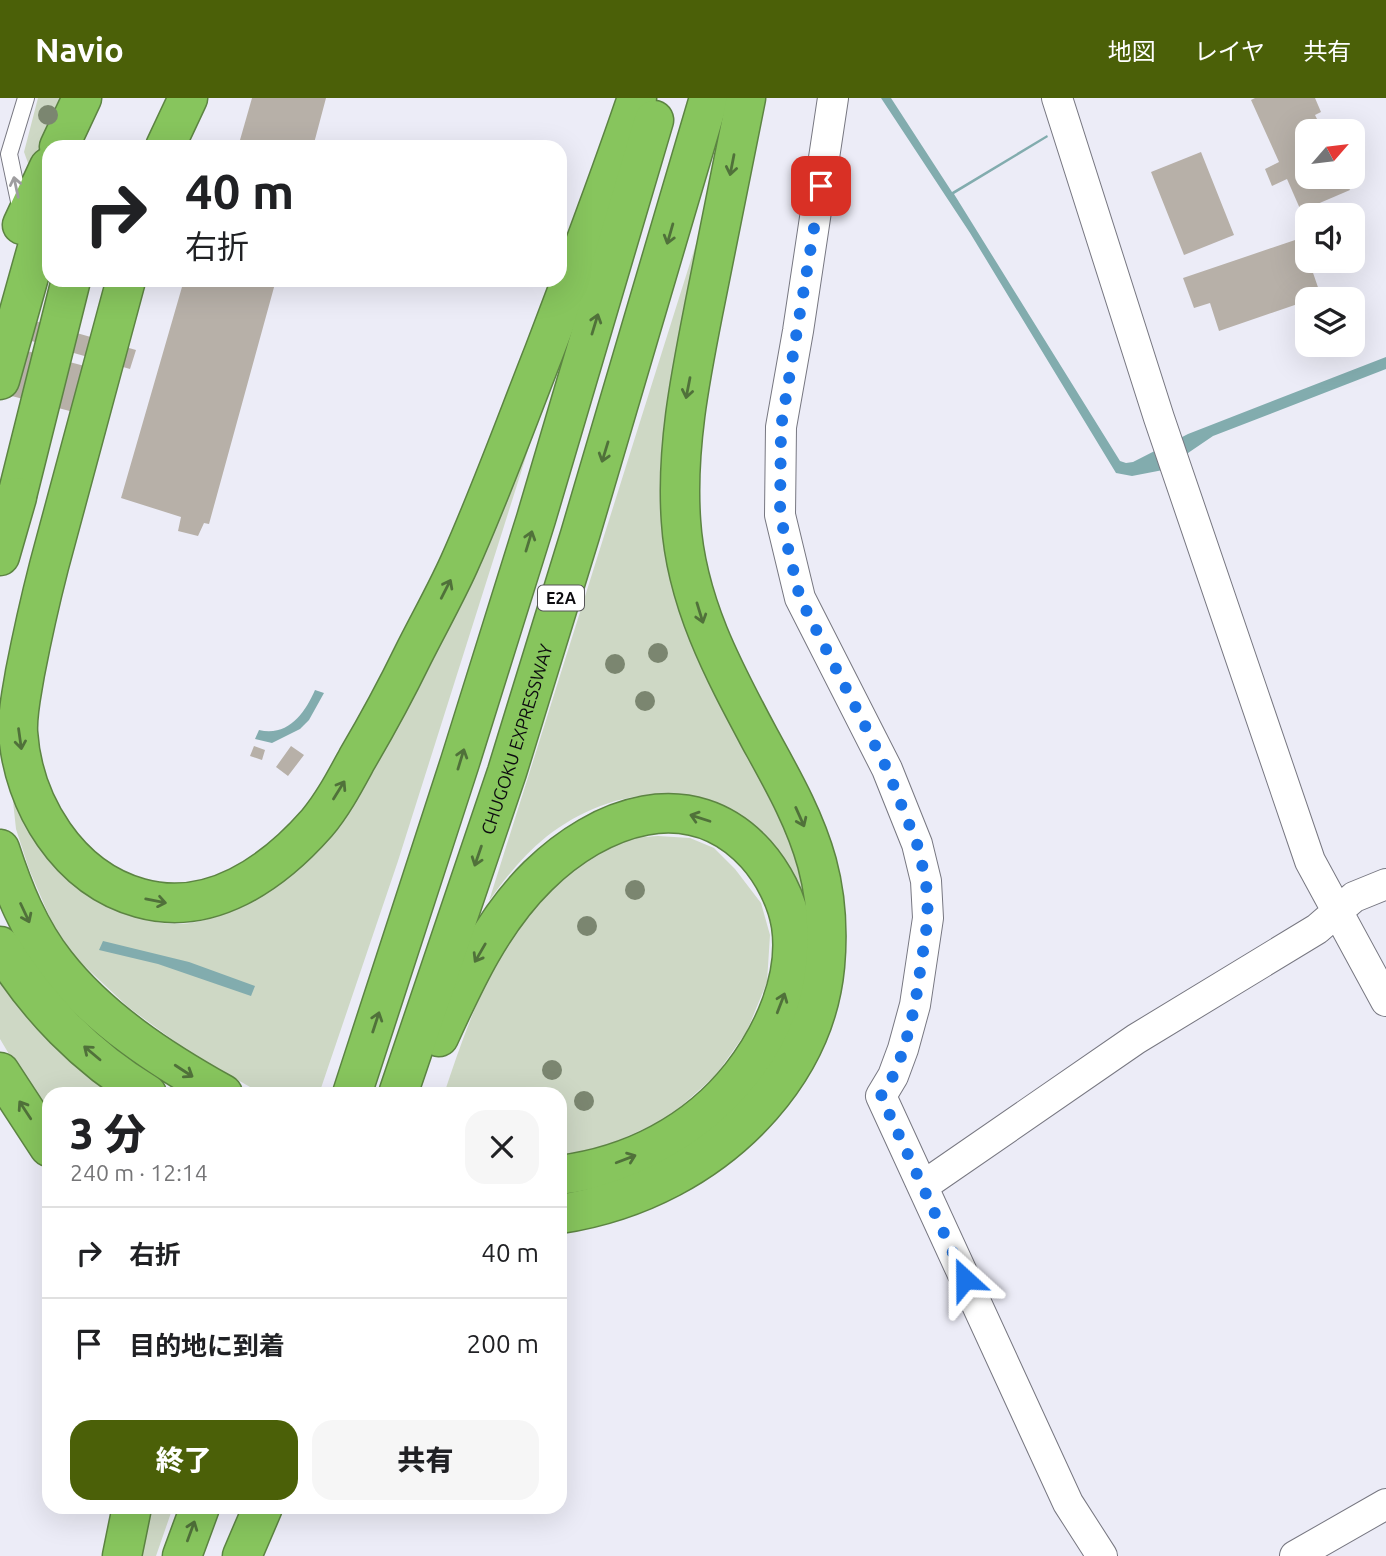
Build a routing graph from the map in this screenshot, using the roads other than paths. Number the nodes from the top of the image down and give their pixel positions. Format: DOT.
graph roads {
  1 [pos="26,98"];
  2 [pos="82,98"];
  3 [pos="97,98"];
  4 [pos="637,98"];
  5 [pos="660,98"];
  6 [pos="709,98"];
  7 [pos="746,98"];
  8 [pos="833,98"];
  9 [pos="1057,98"];
  10 [pos="62,140"];
  11 [pos="69,140"];
  12 [pos="75,140"];
  13 [pos="80,140"];
  14 [pos="91,140"];
  15 [pos="42,218"];
  16 [pos="39,240"];
  17 [pos="70,287"];
  18 [pos="98,287"];
  19 [pos="124,287"];
  20 [pos="0,293"];
  21 [pos="0,380"];
  22 [pos="15,495"];
  23 [pos="0,556"];
  24 [pos="34,624"];
  25 [pos="0,692"];
  26 [pos="0,707"];
  27 [pos="0,849"];
  28 [pos="1386,884"];
  29 [pos="1336,911"];
  30 [pos="0,946"];
  31 [pos="1386,1001"];
  32 [pos="0,1072"];
  33 [pos="137,1087"];
  34 [pos="210,1087"];
  35 [pos="355,1087"];
  36 [pos="400,1087"];
  37 [pos="417,1087"];
  38 [pos="42,1136"];
  39 [pos="567,1173"];
  40 [pos="923,1186"];
  41 [pos="567,1213"];
  42 [pos="1386,1504"];
  43 [pos="131,1514"];
  44 [pos="197,1514"];
  45 [pos="247,1514"];
  46 [pos="260,1514"];
  47 [pos="122,1556"];
  48 [pos="182,1556"];
  49 [pos="232,1556"];
  50 [pos="242,1556"];
  51 [pos="1102,1556"];
  52 [pos="1295,1556"];
  16 -- 1 [label="lane, one-way"];
  2 -- 10 [label="highway"];
  2 -- 11 [label="highway"];
  2 -- 12 [label="highway"];
  2 -- 13 [label="highway"];
  3 -- 14 [label="highway"];
  24 -- 4 [label="highway, one-way"];
  35 -- 5 [label="highway, E2A, one-way"];
  6 -- 36 [label="highway, CHUGOKU EXPRESSWAY / E2A, one-way"];
  7 -- 41 [label="highway, one-way"];
  8 -- 40 [label="street"];
  9 -- 29 [label="street"];
  15 -- 16 [label="highway"];
  16 -- 20 [label="highway"];
  16 -- 21 [label="highway"];
  16 -- 22 [label="highway"];
  17 -- 22 [label="highway"];
  18 -- 22 [label="highway"];
  19 -- 24 [label="highway"];
  22 -- 23 [label="highway"];
  22 -- 24 [label="highway"];
  22 -- 25 [label="highway"];
  24 -- 26 [label="highway"];
  27 -- 34 [label="highway, one-way"];
  28 -- 29 [label="street"];
  29 -- 31 [label="street"];
  29 -- 40 [label="street"];
  33 -- 30 [label="highway, one-way"];
  38 -- 32 [label="highway, one-way"];
  39 -- 37 [label="highway, one-way"];
  40 -- 51 [label="street"];
  42 -- 52 [label="street"];
  43 -- 47 [label="highway"];
  48 -- 44 [label="highway, one-way"];
  45 -- 49 [label="highway"];
  46 -- 50 [label="highway"];
}
